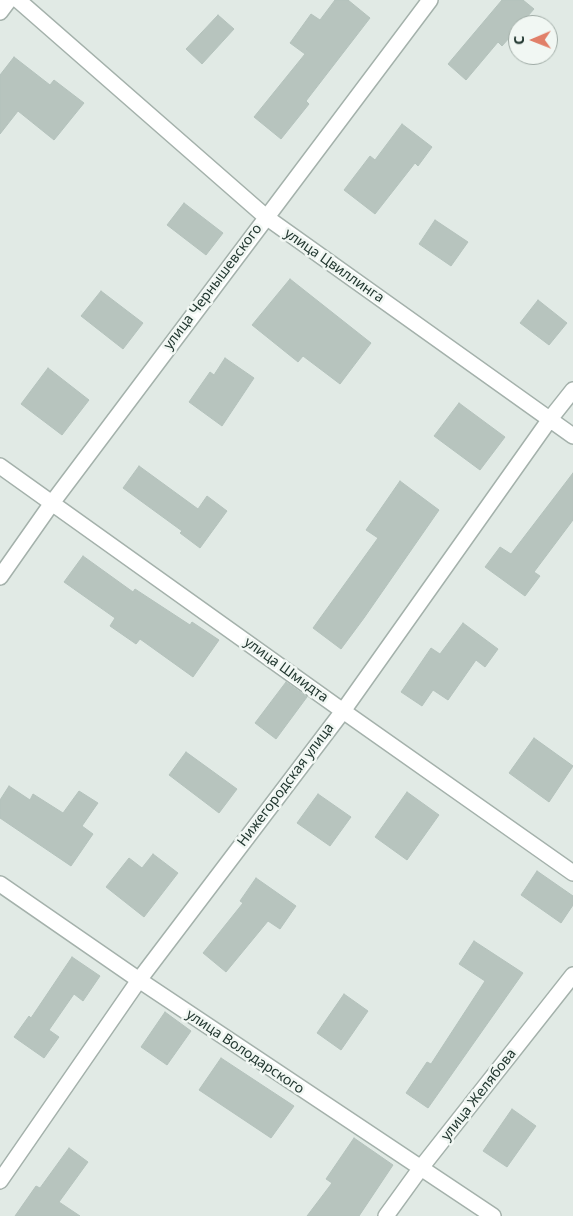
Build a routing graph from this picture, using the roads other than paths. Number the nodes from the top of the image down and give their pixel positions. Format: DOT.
graph roads {
  1 [pos="9,0"];
  2 [pos="18,0"];
  3 [pos="430,0"];
  4 [pos="0,12"];
  5 [pos="266,217"];
  6 [pos="573,390"];
  7 [pos="550,419"];
  8 [pos="573,436"];
  9 [pos="0,466"];
  10 [pos="52,503"];
  11 [pos="0,577"];
  12 [pos="343,711"];
  13 [pos="573,873"];
  14 [pos="0,884"];
  15 [pos="573,975"];
  16 [pos="139,980"];
  17 [pos="420,1169"];
  18 [pos="0,1181"];
  19 [pos="386,1216"];
  20 [pos="492,1216"];
  1 -- 4 [label="street"];
  2 -- 5 [label="street, улица Цвиллинга"];
  3 -- 5 [label="street, улица Чернышевского"];
  5 -- 7 [label="street, улица Цвиллинга"];
  5 -- 10 [label="street, улица Чернышевского"];
  6 -- 7 [label="street, Нижегородская улица"];
  7 -- 8 [label="street, улица Цвиллинга"];
  7 -- 12 [label="street, Нижегородская улица"];
  9 -- 10 [label="street, улица Шмидта"];
  10 -- 11 [label="street, улица Чернышевского"];
  10 -- 12 [label="street, улица Шмидта"];
  12 -- 13 [label="street, улица Шмидта"];
  12 -- 16 [label="street, Нижегородская улица"];
  14 -- 16 [label="street, улица Володарского"];
  15 -- 17 [label="street, улица Желябова"];
  16 -- 17 [label="street, улица Володарского"];
  16 -- 18 [label="street, Нижегородская улица"];
  17 -- 19 [label="street, улица Желябова"];
  17 -- 20 [label="street, улица Володарского"];
}
